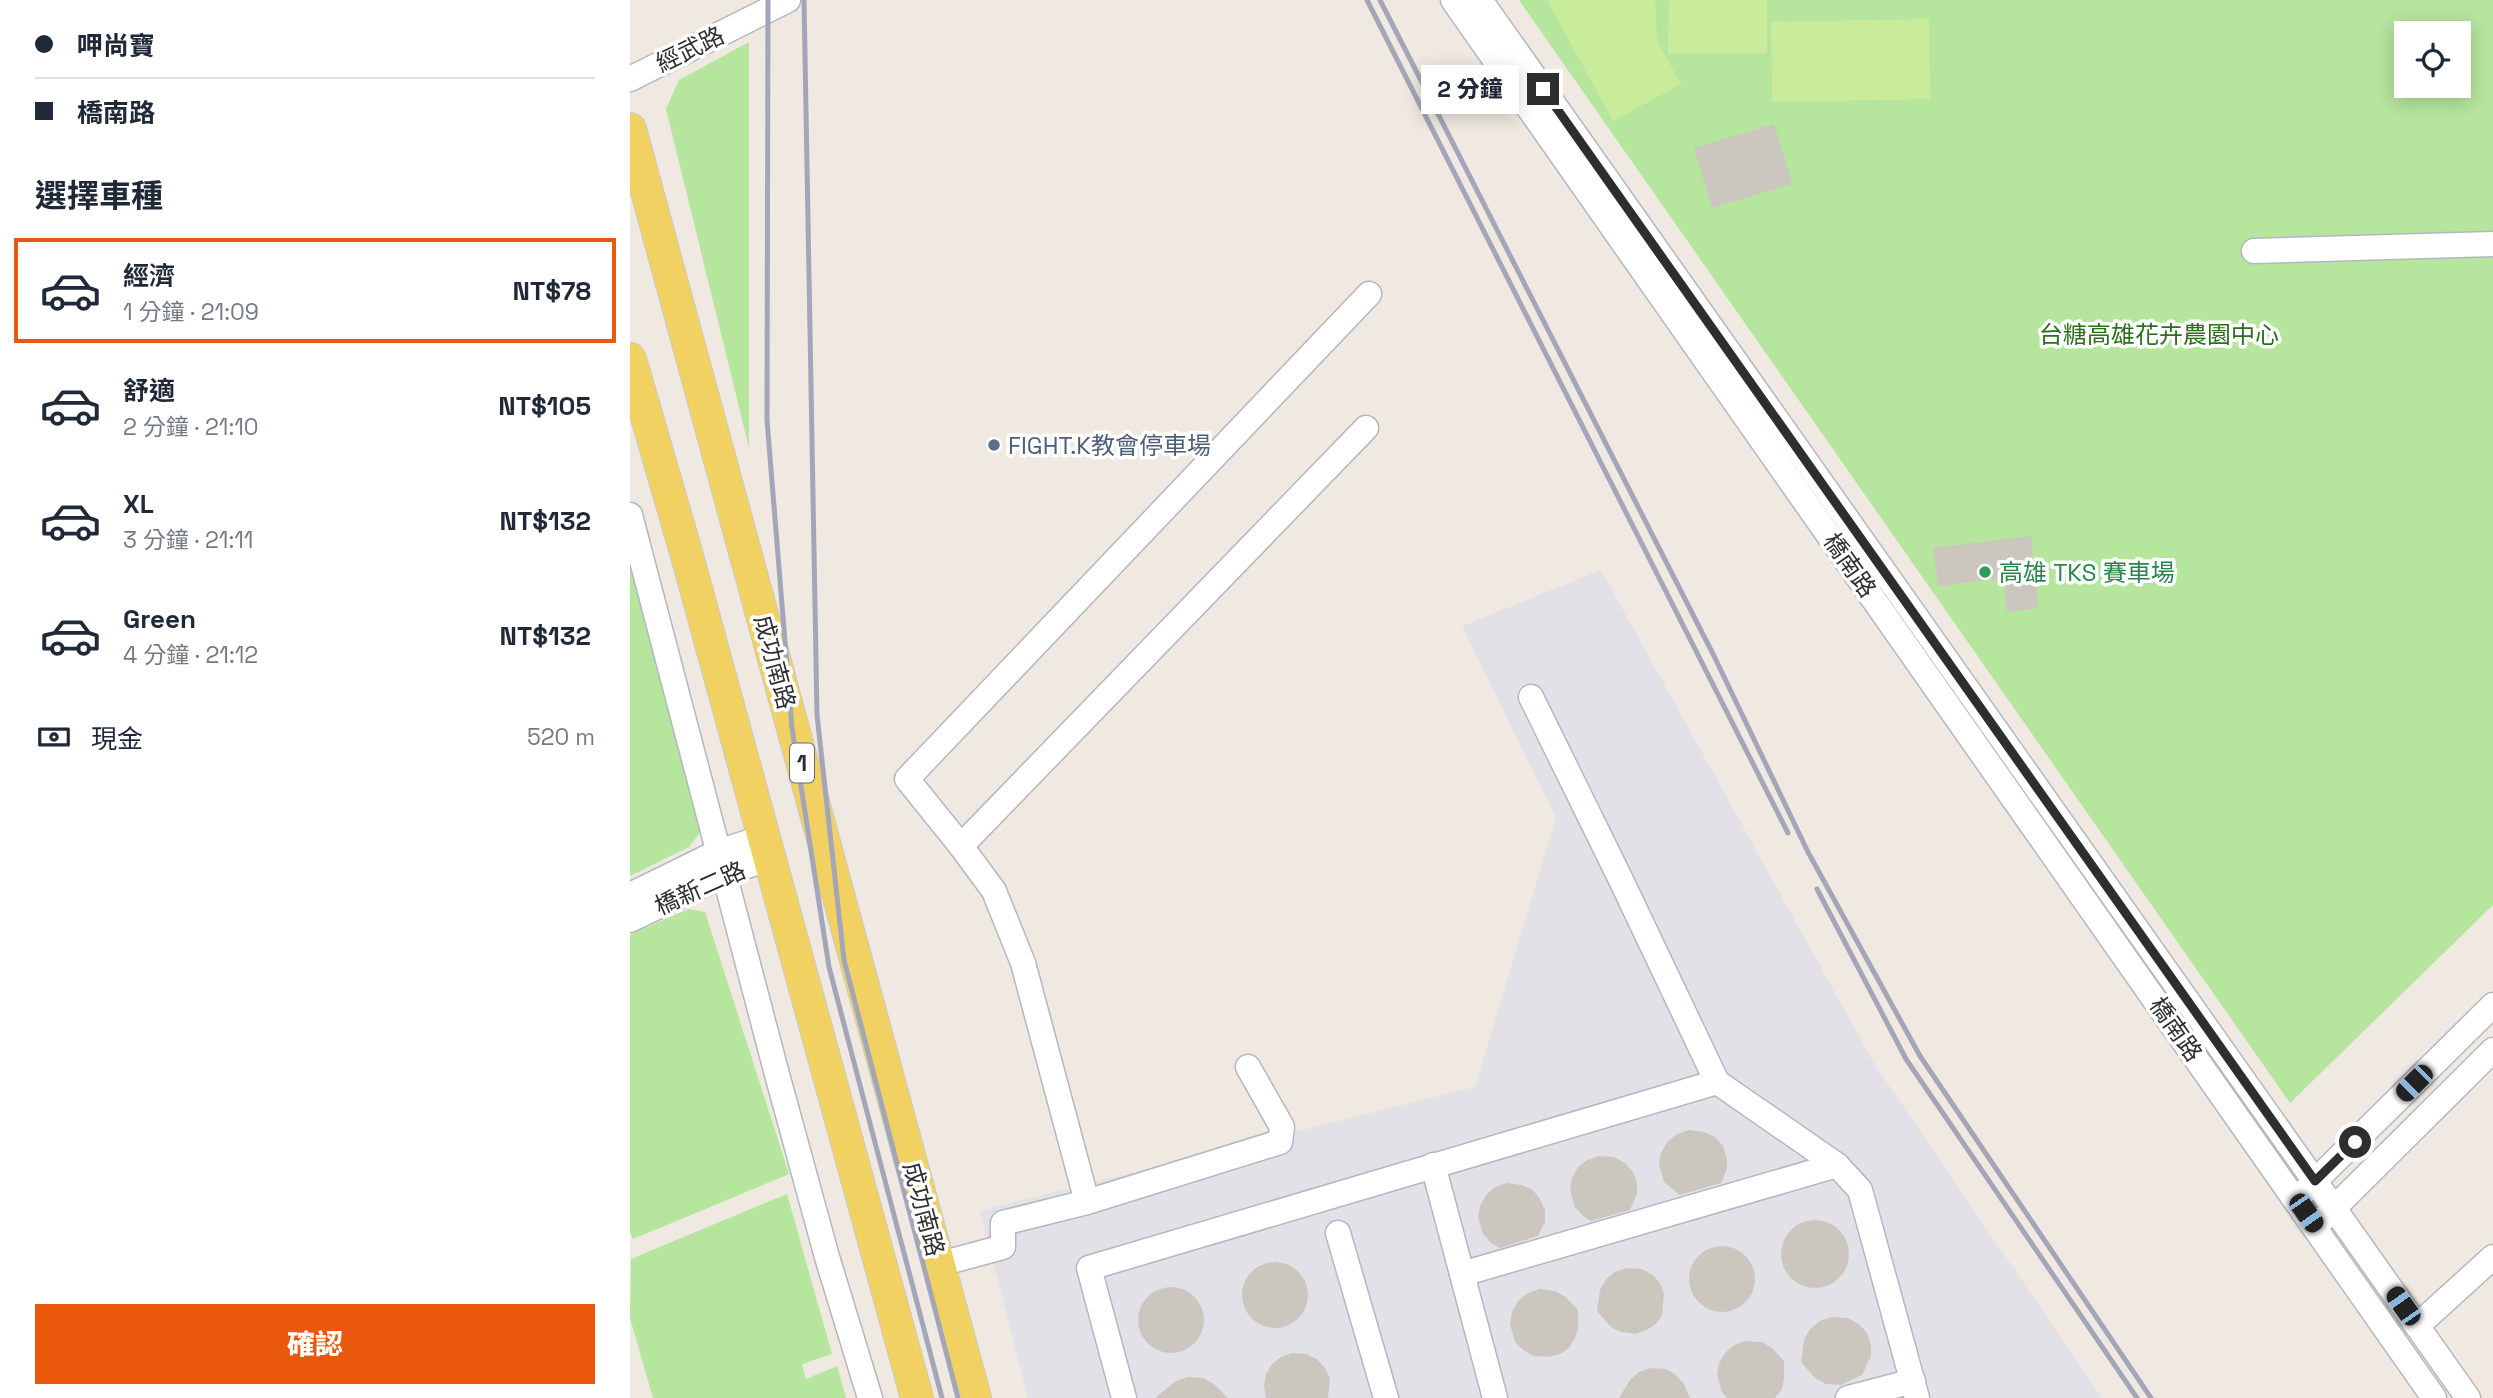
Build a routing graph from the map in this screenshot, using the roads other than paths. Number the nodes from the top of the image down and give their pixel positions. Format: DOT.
graph roads {
  1 [pos="788,0"];
  2 [pos="1452,0"];
  3 [pos="1480,0"];
  4 [pos="754,9"];
  5 [pos="630,79"];
  6 [pos="630,129"];
  7 [pos="2493,244"];
  8 [pos="2254,251"];
  9 [pos="1370,294"];
  10 [pos="630,359"];
  11 [pos="1366,428"];
  12 [pos="630,515"];
  13 [pos="1531,697"];
  14 [pos="961,846"];
  15 [pos="767,847"];
  16 [pos="721,864"];
  17 [pos="630,895"];
  18 [pos="630,920"];
  19 [pos="2493,1005"];
  20 [pos="2493,1050"];
  21 [pos="1248,1067"];
  22 [pos="1717,1082"];
  23 [pos="1433,1165"];
  24 [pos="1837,1165"];
  25 [pos="2315,1181"];
  26 [pos="2296,1200"];
  27 [pos="1087,1202"];
  28 [pos="2334,1208"];
  29 [pos="2315,1227"];
  30 [pos="1338,1233"];
  31 [pos="2493,1257"];
  32 [pos="940,1264"];
  33 [pos="1462,1274"];
  34 [pos="2417,1326"];
  35 [pos="1915,1389"];
  36 [pos="870,1398"];
  37 [pos="916,1398"];
  38 [pos="975,1398"];
  39 [pos="1124,1398"];
  40 [pos="1386,1398"];
  41 [pos="1495,1398"];
  42 [pos="1848,1398"];
  43 [pos="2434,1398"];
  44 [pos="2468,1398"];
  1 -- 4 [label="street, 經武路"];
  2 -- 26 [label="street, 橋南路"];
  3 -- 25 [label="street, 橋南路"];
  4 -- 5 [label="street, 經武路"];
  6 -- 32 [label="main road, 成功南路 / 1"];
  7 -- 8 [label="street"];
  9 -- 14 [label="street"];
  10 -- 15 [label="main road"];
  11 -- 14 [label="street"];
  12 -- 16 [label="street"];
  13 -- 22 [label="street"];
  14 -- 27 [label="street"];
  15 -- 16 [label="street, 橋新二路"];
  15 -- 37 [label="main road"];
  16 -- 17 [label="street, 橋新二路"];
  16 -- 18 [label="street, 橋新二路"];
  16 -- 36 [label="street"];
  19 -- 25 [label="street"];
  20 -- 28 [label="street"];
  21 -- 27 [label="street"];
  22 -- 23 [label="street"];
  22 -- 24 [label="street"];
  23 -- 33 [label="street"];
  23 -- 39 [label="street"];
  24 -- 33 [label="street"];
  24 -- 35 [label="street"];
  25 -- 26 [label="street"];
  25 -- 28 [label="street, 橋南路"];
  26 -- 29 [label="street, 橋南路"];
  27 -- 32 [label="street"];
  28 -- 29 [label="street"];
  28 -- 34 [label="street, 橋南路"];
  29 -- 43 [label="street, 橋南路"];
  30 -- 40 [label="street"];
  31 -- 34 [label="street"];
  32 -- 38 [label="main road, 成功南路 / 1"];
  33 -- 41 [label="street"];
  34 -- 44 [label="street, 橋南路"];
  35 -- 42 [label="street"];
}
